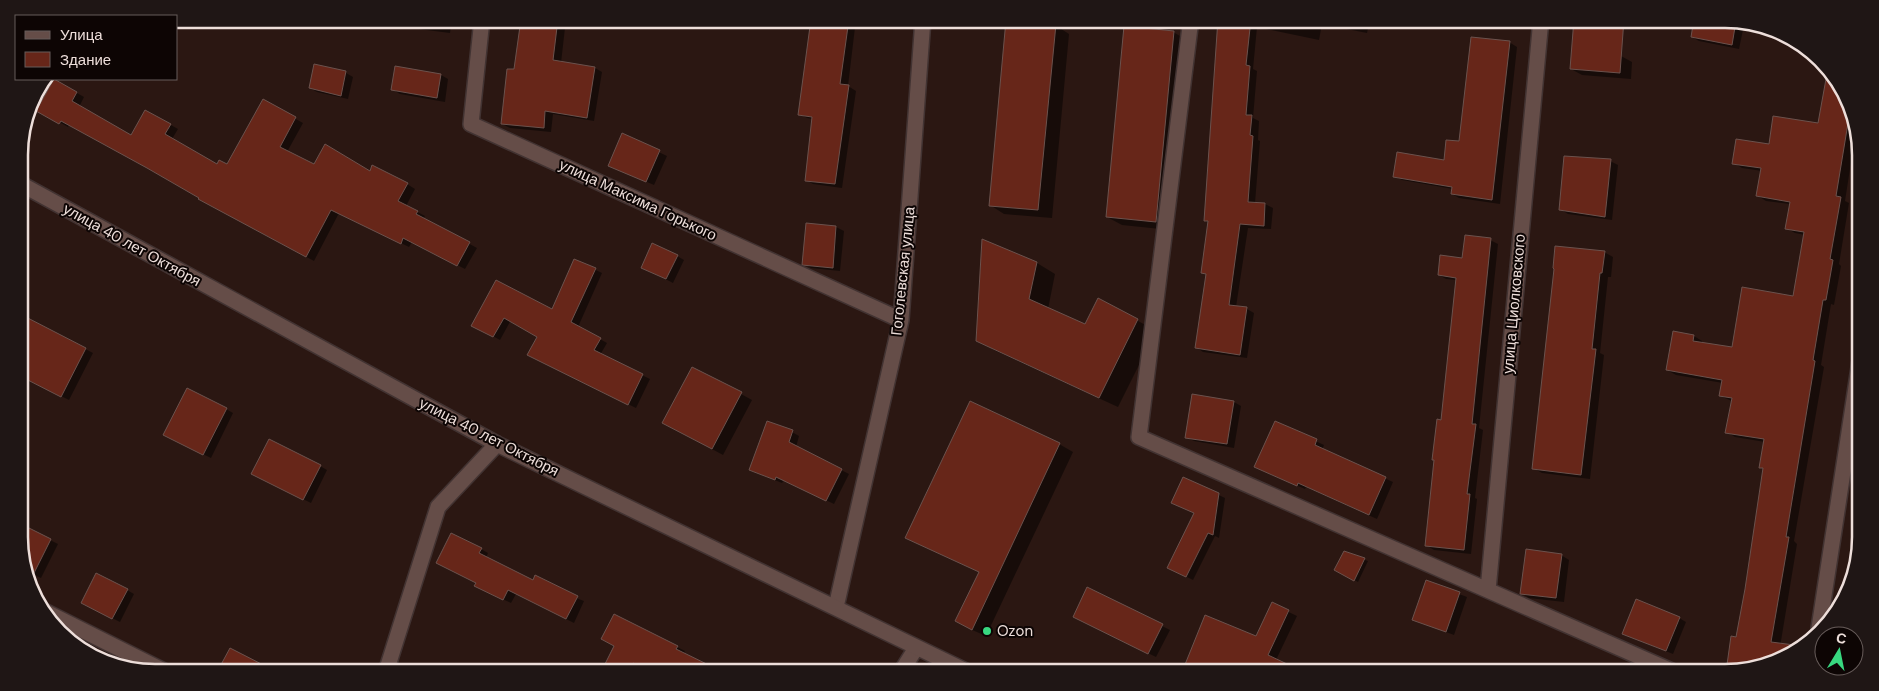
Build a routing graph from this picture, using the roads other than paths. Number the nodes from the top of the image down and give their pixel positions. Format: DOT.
graph roads {
  1 [pos="481,28"];
  2 [pos="922,28"];
  3 [pos="1190,28"];
  4 [pos="1539,28"];
  5 [pos="28,188"];
  6 [pos="901,320"];
  7 [pos="1852,412"];
  8 [pos="498,444"];
  9 [pos="1488,590"];
  10 [pos="836,607"];
  11 [pos="57,618"];
  12 [pos="1819,621"];
  13 [pos="916,648"];
  14 [pos="149,663"];
  15 [pos="950,663"];
  16 [pos="1654,663"];
  17 [pos="389,664"];
  18 [pos="906,664"];
  1 -- 6 [label="street, улица Максима Горького"];
  2 -- 6 [label="street, Гоголевская улица"];
  3 -- 9 [label="street"];
  4 -- 9 [label="street, улица Циолковского"];
  5 -- 8 [label="street, улица 40 лет Октября"];
  6 -- 10 [label="street, Гоголевская улица"];
  7 -- 12 [label="street"];
  8 -- 10 [label="street, улица 40 лет Октября"];
  8 -- 17 [label="street"];
  9 -- 16 [label="street"];
  10 -- 13 [label="street, улица 40 лет Октября"];
  11 -- 14 [label="street"];
  13 -- 15 [label="street, улица 40 лет Октября"];
  13 -- 18 [label="street"];
}
